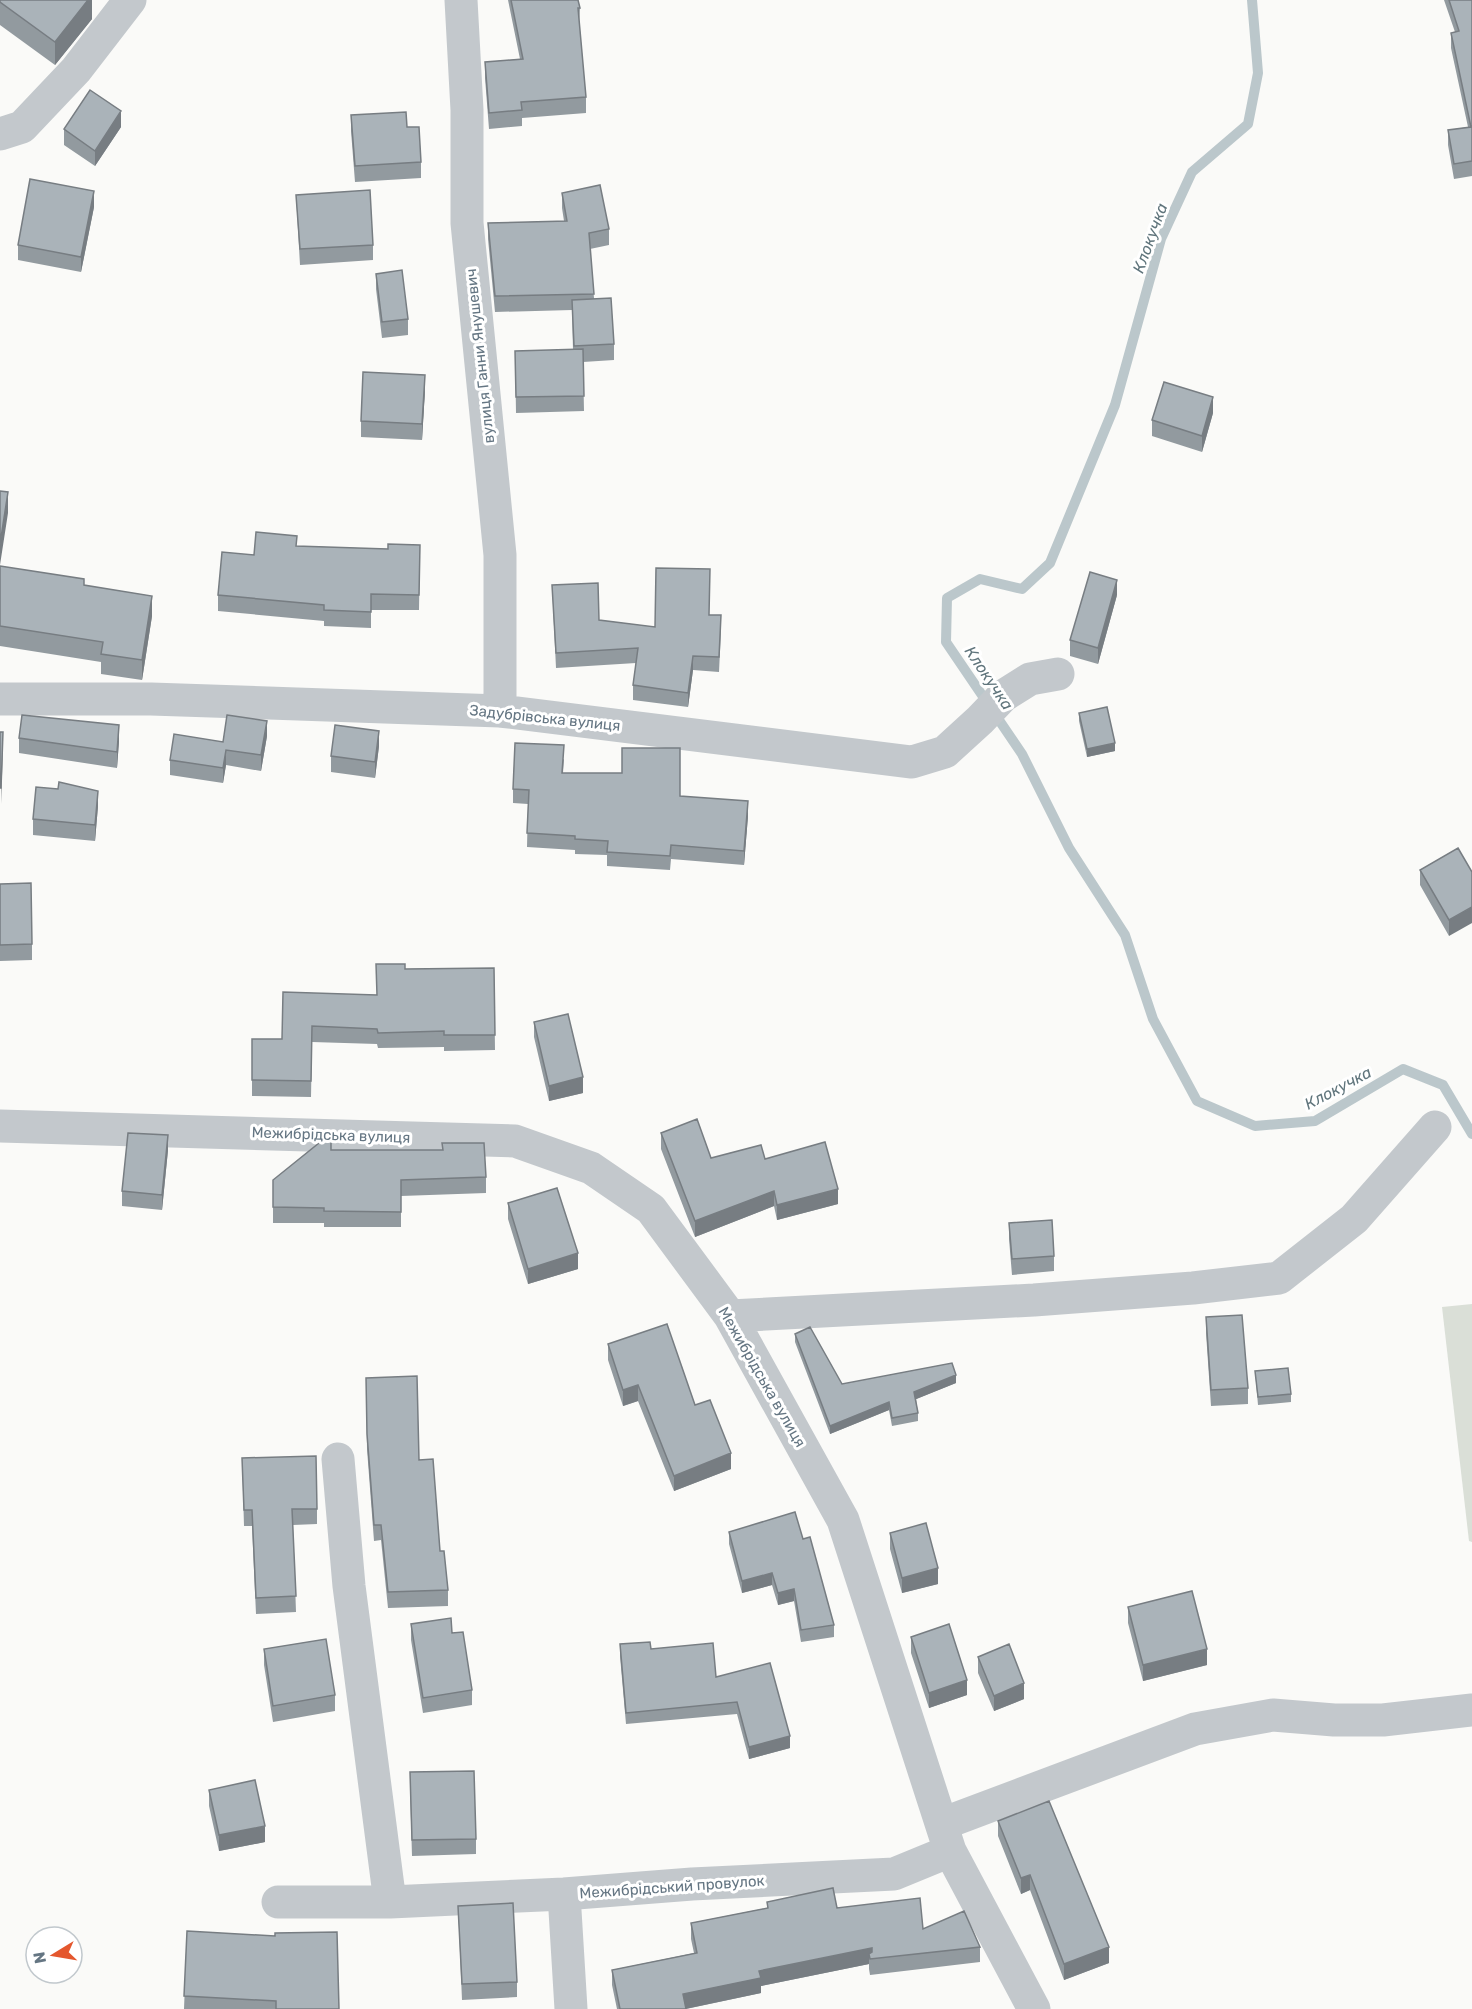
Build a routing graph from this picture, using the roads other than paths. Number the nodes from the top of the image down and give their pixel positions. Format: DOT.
graph roads {
  1 [pos="130,0"];
  2 [pos="461,0"];
  3 [pos="0,134"];
  4 [pos="1058,674"];
  5 [pos="0,699"];
  6 [pos="500,711"];
  7 [pos="0,1126"];
  8 [pos="1435,1127"];
  9 [pos="730,1316"];
  10 [pos="338,1459"];
  11 [pos="1472,1710"];
  12 [pos="946,1837"];
  13 [pos="564,1894"];
  14 [pos="278,1902"];
  15 [pos="390,1902"];
  16 [pos="571,2009"];
  17 [pos="1034,2009"];
  1 -- 3 [label="street"];
  2 -- 6 [label="street, вулиця Ганни Янушевич"];
  4 -- 6 [label="street, Задубрівська вулиця"];
  5 -- 6 [label="street, Задубрівська вулиця"];
  7 -- 9 [label="street, Межибрідська вулиця"];
  8 -- 9 [label="street"];
  9 -- 12 [label="street, Межибрідська вулиця"];
  10 -- 15 [label="street"];
  11 -- 12 [label="street, Межибрідський провулок"];
  12 -- 13 [label="street, Межибрідський провулок"];
  12 -- 17 [label="street, Межибрідська вулиця"];
  13 -- 15 [label="street, Межибрідський провулок"];
  13 -- 16 [label="street"];
  14 -- 15 [label="street, Межибрідський провулок"];
}
